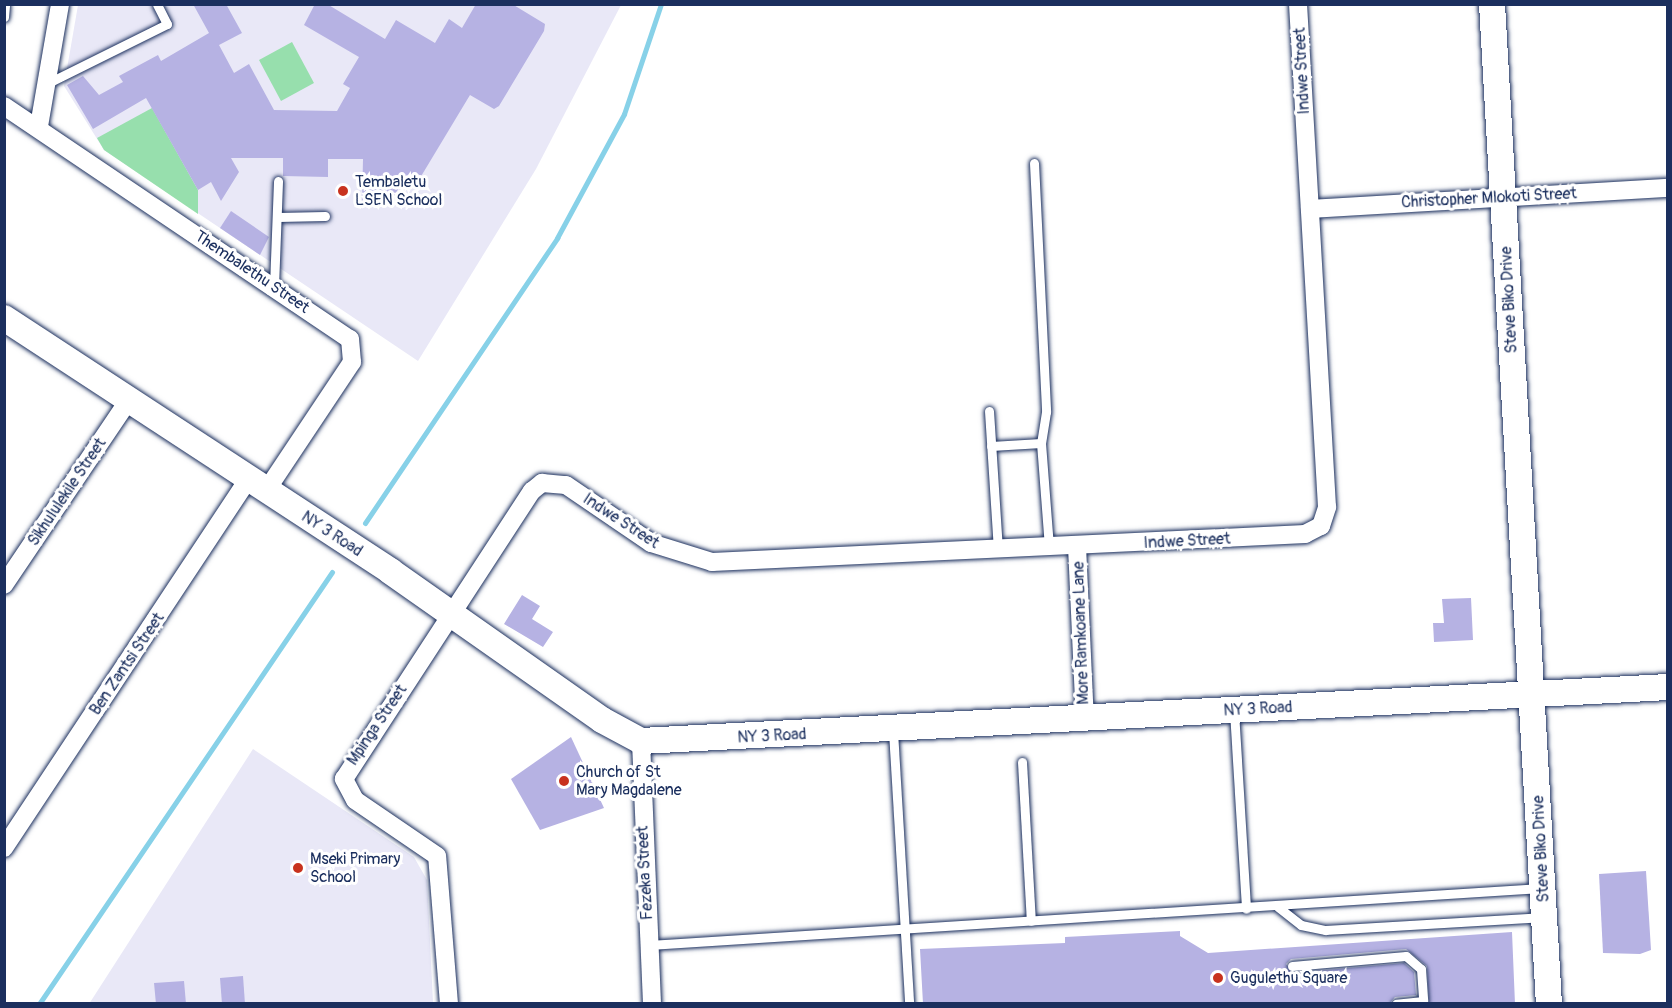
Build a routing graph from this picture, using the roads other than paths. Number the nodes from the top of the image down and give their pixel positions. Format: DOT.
graph roads {
  1 [pos="60,4"];
  2 [pos="157,4"];
  3 [pos="1298,4"];
  4 [pos="1492,4"];
  5 [pos="6,5"];
  6 [pos="4,17"];
  7 [pos="46,84"];
  8 [pos="4,106"];
  9 [pos="39,126"];
  10 [pos="1034,163"];
  11 [pos="278,181"];
  12 [pos="1668,188"];
  13 [pos="1503,196"];
  14 [pos="1310,209"];
  15 [pos="325,216"];
  16 [pos="278,217"];
  17 [pos="274,286"];
  18 [pos="4,318"];
  19 [pos="129,400"];
  20 [pos="989,411"];
  21 [pos="1041,443"];
  22 [pos="992,446"];
  23 [pos="548,481"];
  24 [pos="257,485"];
  25 [pos="1077,546"];
  26 [pos="1048,548"];
  27 [pos="998,550"];
  28 [pos="4,585"];
  29 [pos="452,614"];
  30 [pos="1668,687"];
  31 [pos="1532,694"];
  32 [pos="1233,710"];
  33 [pos="1085,719"];
  34 [pos="893,729"];
  35 [pos="641,741"];
  36 [pos="1022,762"];
  37 [pos="4,848"];
  38 [pos="1544,888"];
  39 [pos="1278,907"];
  40 [pos="1246,909"];
  41 [pos="1545,917"];
  42 [pos="1031,921"];
  43 [pos="904,928"];
  44 [pos="649,945"];
  45 [pos="1292,966"];
  46 [pos="1423,1002"];
  47 [pos="449,1004"];
  48 [pos="652,1004"];
  49 [pos="909,1004"];
  50 [pos="1396,1004"];
  51 [pos="1549,1004"];
  1 -- 7 [label="street"];
  2 -- 7 [label="lane"];
  3 -- 14 [label="street, Indwe Street"];
  4 -- 13 [label="street, Steve Biko Drive"];
  5 -- 6 [label="lane"];
  7 -- 9 [label="street"];
  8 -- 9 [label="street, Thembalethu Street"];
  9 -- 17 [label="street, Thembalethu Street"];
  10 -- 21 [label="lane"];
  11 -- 16 [label="lane"];
  12 -- 13 [label="street, Christopher Mlokoti Street"];
  13 -- 14 [label="street, Christopher Mlokoti Street"];
  13 -- 31 [label="street, Steve Biko Drive"];
  14 -- 25 [label="street, Indwe Street"];
  15 -- 16 [label="lane"];
  16 -- 17 [label="lane"];
  17 -- 24 [label="street, Thembalethu Street"];
  18 -- 19 [label="street, NY 3 Road"];
  19 -- 24 [label="street, NY 3 Road"];
  19 -- 28 [label="street, Sikhululekile Street"];
  20 -- 22 [label="lane"];
  21 -- 22 [label="lane"];
  21 -- 26 [label="lane"];
  22 -- 27 [label="lane"];
  23 -- 27 [label="street, Indwe Street"];
  23 -- 29 [label="street, Mpinga Street"];
  24 -- 29 [label="street, NY 3 Road"];
  24 -- 37 [label="street, Ben Zantsi Street"];
  25 -- 26 [label="street, Indwe Street"];
  25 -- 33 [label="street, More Ramkoane Lane"];
  26 -- 27 [label="street, Indwe Street"];
  29 -- 35 [label="street, NY 3 Road"];
  29 -- 47 [label="street, Mpinga Street"];
  30 -- 31 [label="street, NY 3 Road"];
  31 -- 32 [label="street, NY 3 Road"];
  31 -- 38 [label="street, Steve Biko Drive"];
  32 -- 33 [label="street, NY 3 Road"];
  32 -- 40 [label="lane"];
  33 -- 34 [label="street, NY 3 Road"];
  34 -- 35 [label="street, NY 3 Road"];
  34 -- 43 [label="lane"];
  35 -- 44 [label="street, Fezeka Street"];
  36 -- 42 [label="lane"];
  38 -- 39 [label="lane"];
  38 -- 41 [label="street, Steve Biko Drive"];
  39 -- 40 [label="lane"];
  39 -- 41 [label="lane"];
  40 -- 42 [label="lane"];
  41 -- 51 [label="street, Steve Biko Drive"];
  42 -- 43 [label="lane"];
  43 -- 44 [label="lane"];
  43 -- 49 [label="lane"];
  44 -- 48 [label="street, Fezeka Street"];
  45 -- 46 [label="lane"];
  46 -- 50 [label="lane"];
}
